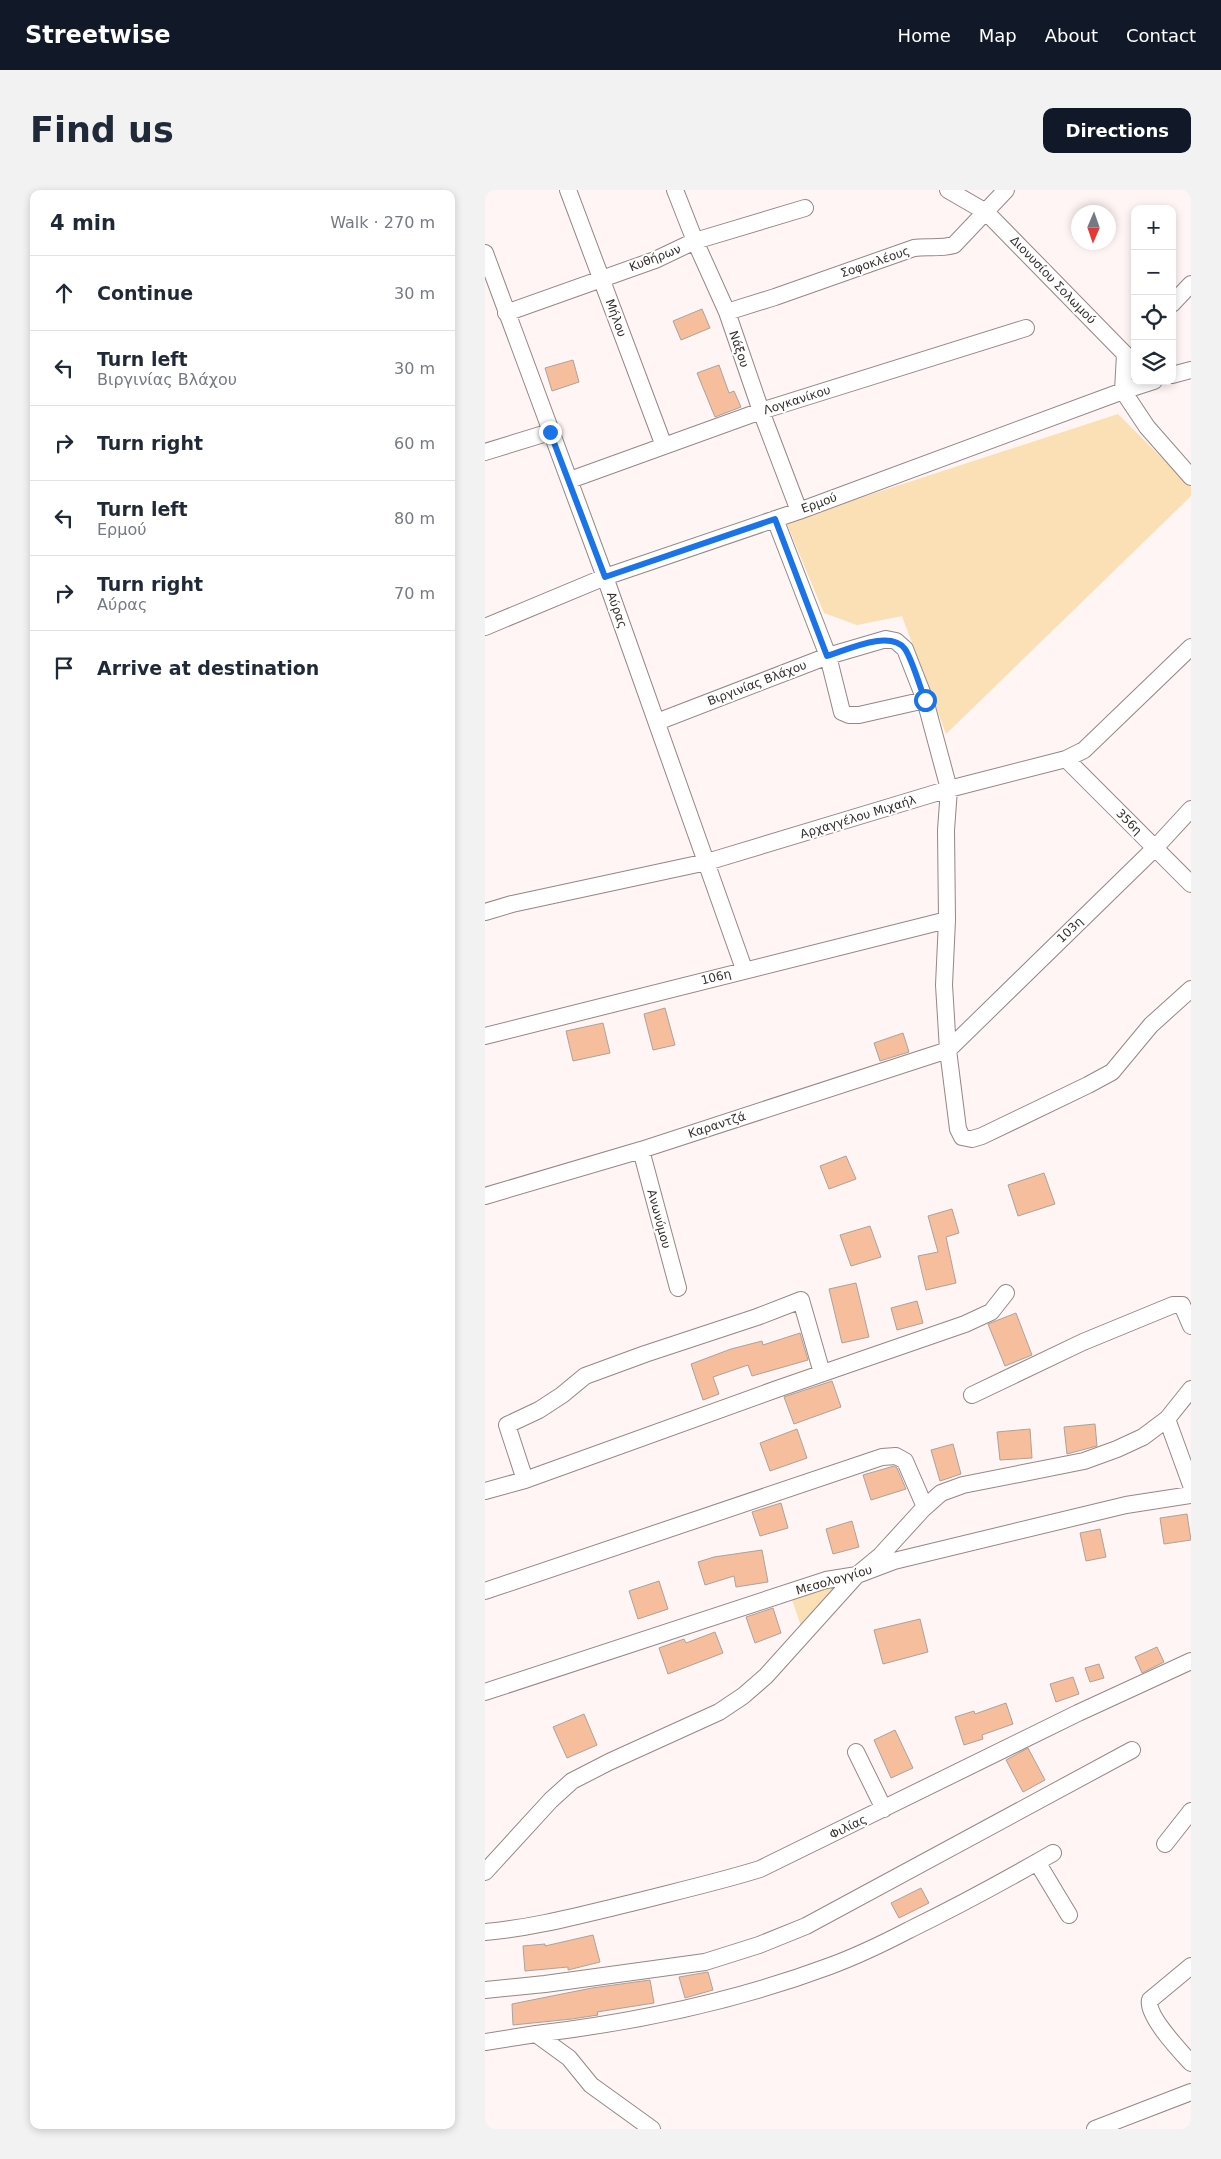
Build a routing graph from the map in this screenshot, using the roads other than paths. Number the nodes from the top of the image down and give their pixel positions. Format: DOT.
graph roads {
  1 [pos="568,190"];
  2 [pos="675,190"];
  3 [pos="948,190"];
  4 [pos="1006,190"];
  5 [pos="805,208"];
  6 [pos="986,212"];
  7 [pos="695,241"];
  8 [pos="485,254"];
  9 [pos="601,277"];
  10 [pos="1191,284"];
  11 [pos="1176,300"];
  12 [pos="727,312"];
  13 [pos="506,313"];
  14 [pos="1026,328"];
  15 [pos="1130,348"];
  16 [pos="1191,370"];
  17 [pos="1176,375"];
  18 [pos="1142,385"];
  19 [pos="1123,391"];
  20 [pos="761,411"];
  21 [pos="550,432"];
  22 [pos="664,446"];
  23 [pos="485,452"];
  24 [pos="1191,477"];
  25 [pos="570,480"];
  26 [pos="799,511"];
  27 [pos="775,519"];
  28 [pos="605,577"];
  29 [pos="485,627"];
  30 [pos="1191,647"];
  31 [pos="827,656"];
  32 [pos="925,700"];
  33 [pos="657,722"];
  34 [pos="1066,759"];
  35 [pos="949,789"];
  36 [pos="1191,809"];
  37 [pos="1155,848"];
  38 [pos="707,862"];
  39 [pos="1191,884"];
  40 [pos="485,912"];
  41 [pos="947,920"];
  42 [pos="744,969"];
  43 [pos="1191,989"];
  44 [pos="485,1036"];
  45 [pos="948,1050"];
  46 [pos="641,1150"];
  47 [pos="485,1196"];
  48 [pos="678,1288"];
  49 [pos="1007,1293"];
  50 [pos="1191,1326"];
  51 [pos="822,1373"];
  52 [pos="1191,1389"];
  53 [pos="972,1395"];
  54 [pos="1167,1419"];
  55 [pos="525,1480"];
  56 [pos="1191,1485"];
  57 [pos="485,1491"];
  58 [pos="1191,1495"];
  59 [pos="925,1507"];
  60 [pos="857,1575"];
  61 [pos="485,1591"];
  62 [pos="1191,1661"];
  63 [pos="485,1692"];
  64 [pos="1132,1750"];
  65 [pos="856,1752"];
  66 [pos="885,1809"];
  67 [pos="1191,1812"];
  68 [pos="1165,1844"];
  69 [pos="1053,1853"];
  70 [pos="1037,1862"];
  71 [pos="485,1872"];
  72 [pos="1069,1916"];
  73 [pos="485,1932"];
  74 [pos="1191,1966"];
  75 [pos="485,1990"];
  76 [pos="536,2034"];
  77 [pos="485,2042"];
  78 [pos="1191,2063"];
  79 [pos="1191,2092"];
  80 [pos="652,2129"];
  81 [pos="1095,2129"];
  1 -- 9 [label="street, Μήλου"];
  2 -- 7 [label="street, Νάξου"];
  3 -- 6 [label="street, Διονυσίου Σολωμού"];
  4 -- 6 [label="street, Σοφοκλέους"];
  5 -- 7 [label="street, Κυθήρων"];
  6 -- 12 [label="street, Σοφοκλέους"];
  6 -- 15 [label="street, Διονυσίου Σολωμού"];
  7 -- 9 [label="street, Κυθήρων"];
  7 -- 12 [label="street, Νάξου"];
  8 -- 13 [label="street, Αύρας"];
  9 -- 13 [label="street, Κυθήρων"];
  9 -- 22 [label="street, Μήλου"];
  10 -- 11 [label="street"];
  12 -- 20 [label="street, Νάξου"];
  13 -- 21 [label="street, Αύρας"];
  14 -- 20 [label="street, Λογκανίκου"];
  15 -- 19 [label="street, Διονυσίου Σολωμού"];
  16 -- 17 [label="street"];
  18 -- 19 [label="street, Ερμού"];
  19 -- 24 [label="street"];
  19 -- 26 [label="street, Ερμού"];
  20 -- 22 [label="street, Λογκανίκου"];
  20 -- 26 [label="street, Νάξου"];
  21 -- 23 [label="street"];
  21 -- 25 [label="street, Αύρας"];
  22 -- 25 [label="street, Λογκανίκου"];
  25 -- 28 [label="street, Αύρας"];
  26 -- 27 [label="street, Ερμού"];
  27 -- 28 [label="street, Ερμού"];
  27 -- 31 [label="street"];
  28 -- 29 [label="street, Ερμού"];
  28 -- 33 [label="street, Αύρας"];
  30 -- 34 [label="street, Αρχαγγέλου Μιχαήλ"];
  31 -- 32 [label="street, Βιργινίας Βλάχου"];
  31 -- 32 [label="street"];
  31 -- 33 [label="street, Βιργινίας Βλάχου"];
  32 -- 35 [label="street"];
  33 -- 38 [label="street, Αύρας"];
  34 -- 35 [label="street, Αρχαγγέλου Μιχαήλ"];
  34 -- 37 [label="street, 356η"];
  35 -- 38 [label="street, Αρχαγγέλου Μιχαήλ"];
  35 -- 41 [label="street"];
  36 -- 37 [label="street, 103η"];
  37 -- 39 [label="street, 356η"];
  37 -- 45 [label="street, 103η"];
  38 -- 40 [label="street, Αρχαγγέλου Μιχαήλ"];
  38 -- 42 [label="street, Αύρας"];
  41 -- 42 [label="street, 106η"];
  41 -- 45 [label="street"];
  42 -- 44 [label="street, 106η"];
  43 -- 45 [label="street"];
  45 -- 46 [label="street, Καραντζά"];
  46 -- 47 [label="street, Καραντζά"];
  46 -- 48 [label="street, Ανωνύμου"];
  49 -- 51 [label="street"];
  50 -- 53 [label="street"];
  51 -- 55 [label="street"];
  51 -- 55 [label="street"];
  52 -- 54 [label="street"];
  54 -- 56 [label="street"];
  54 -- 59 [label="street"];
  55 -- 57 [label="street"];
  58 -- 60 [label="street, Μεσολογγίου"];
  59 -- 60 [label="street"];
  59 -- 61 [label="street"];
  60 -- 63 [label="street, Μεσολογγίου"];
  60 -- 71 [label="street"];
  62 -- 66 [label="street, Φιλίας"];
  64 -- 75 [label="street"];
  65 -- 66 [label="street"];
  66 -- 73 [label="street, Φιλίας"];
  67 -- 68 [label="street"];
  69 -- 70 [label="street"];
  70 -- 72 [label="street"];
  70 -- 76 [label="street"];
  74 -- 78 [label="street"];
  76 -- 77 [label="street"];
  76 -- 80 [label="street"];
  79 -- 81 [label="street"];
}
